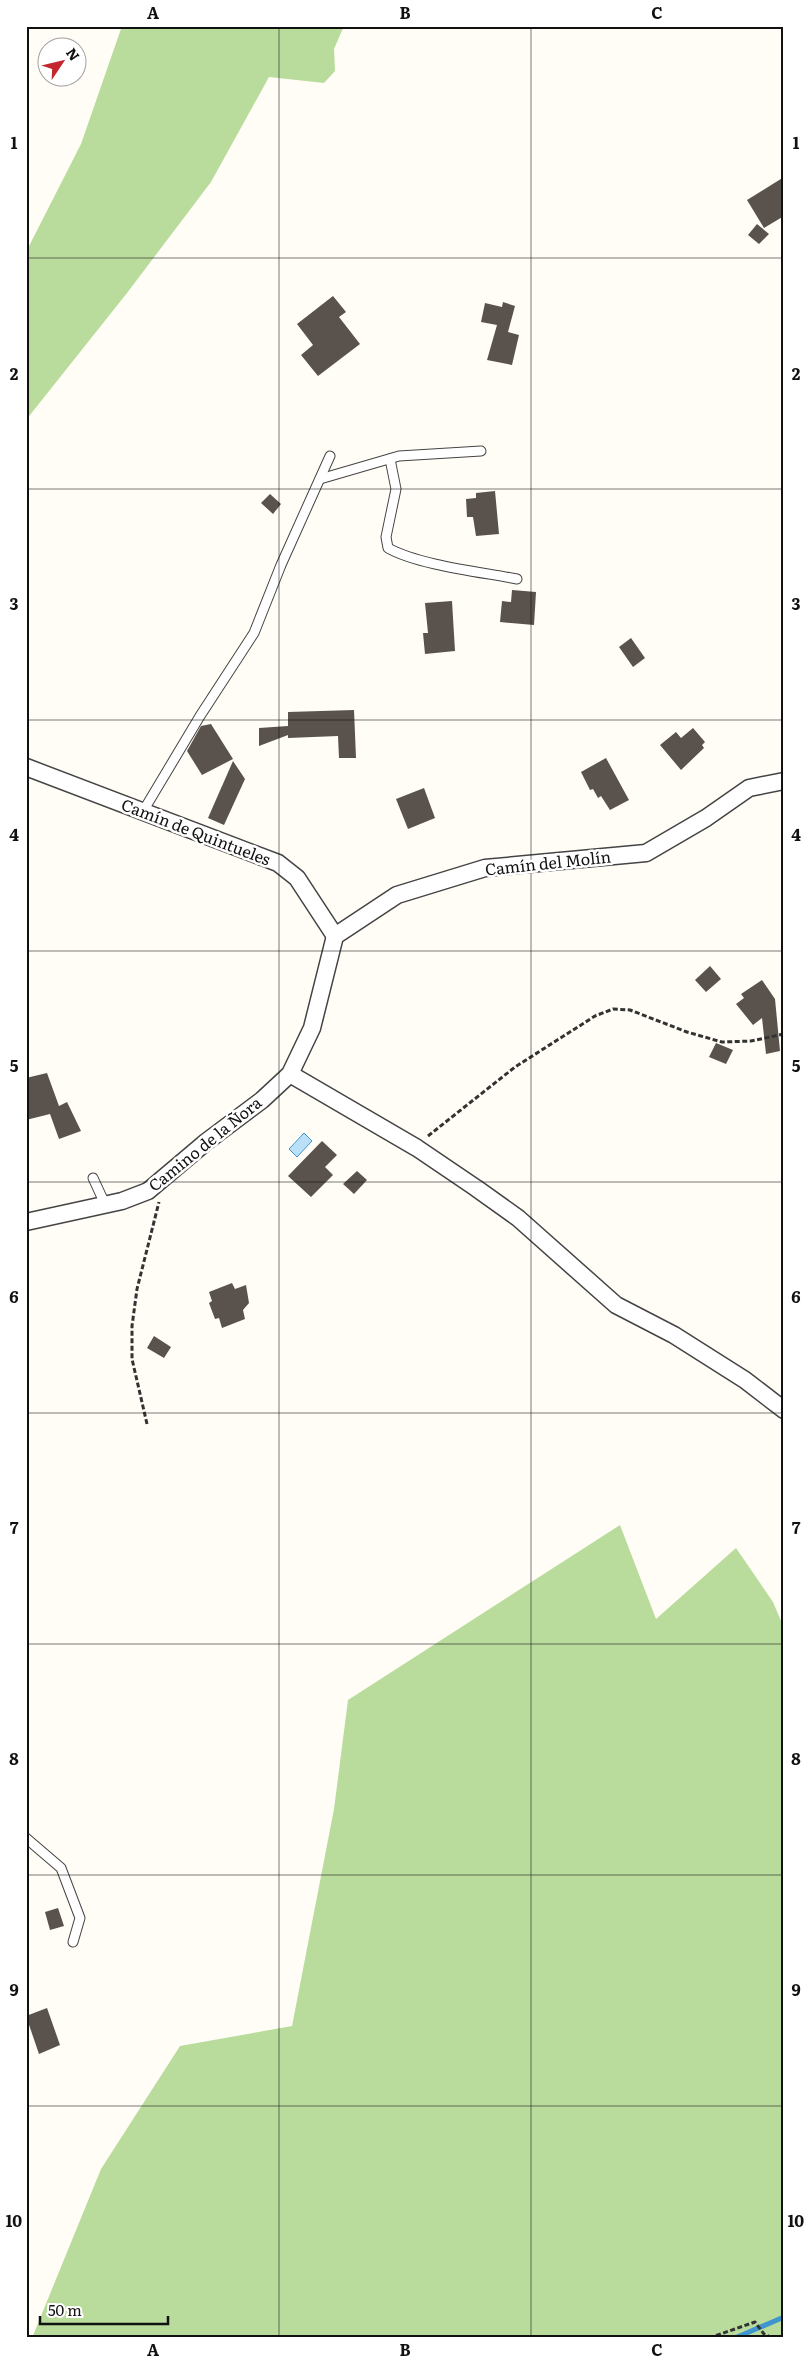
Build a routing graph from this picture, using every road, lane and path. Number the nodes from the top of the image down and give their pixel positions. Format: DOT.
graph roads {
  1 [pos="481,451"];
  2 [pos="330,456"];
  3 [pos="390,459"];
  4 [pos="320,479"];
  5 [pos="517,579"];
  6 [pos="26,766"];
  7 [pos="784,781"];
  8 [pos="142,812"];
  9 [pos="335,936"];
  10 [pos="784,1034"];
  11 [pos="290,1074"];
  12 [pos="417,1148"];
  13 [pos="93,1178"];
  14 [pos="157,1184"];
  15 [pos="105,1204"];
  16 [pos="26,1222"];
  17 [pos="784,1410"];
  18 [pos="147,1424"];
  19 [pos="26,1838"];
  20 [pos="73,1942"];
  21 [pos="709,2338"];
  22 [pos="772,2338"];
  1 -- 3 [label="lane"];
  2 -- 4 [label="lane"];
  3 -- 4 [label="lane"];
  3 -- 5 [label="lane"];
  4 -- 8 [label="lane"];
  6 -- 8 [label="street, Camín de Quintueles"];
  7 -- 9 [label="street, Camín del Molín"];
  8 -- 9 [label="street, Camín de Quintueles"];
  9 -- 11 [label="street"];
  10 -- 12 [label="path"];
  11 -- 12 [label="street"];
  11 -- 14 [label="street, Camino de la Ñora"];
  12 -- 17 [label="street"];
  13 -- 15 [label="lane"];
  14 -- 15 [label="street, Camino de la Ñora"];
  14 -- 18 [label="path"];
  15 -- 16 [label="street, Camino de la Ñora"];
  19 -- 20 [label="lane"];
  21 -- 22 [label="path"];
}
